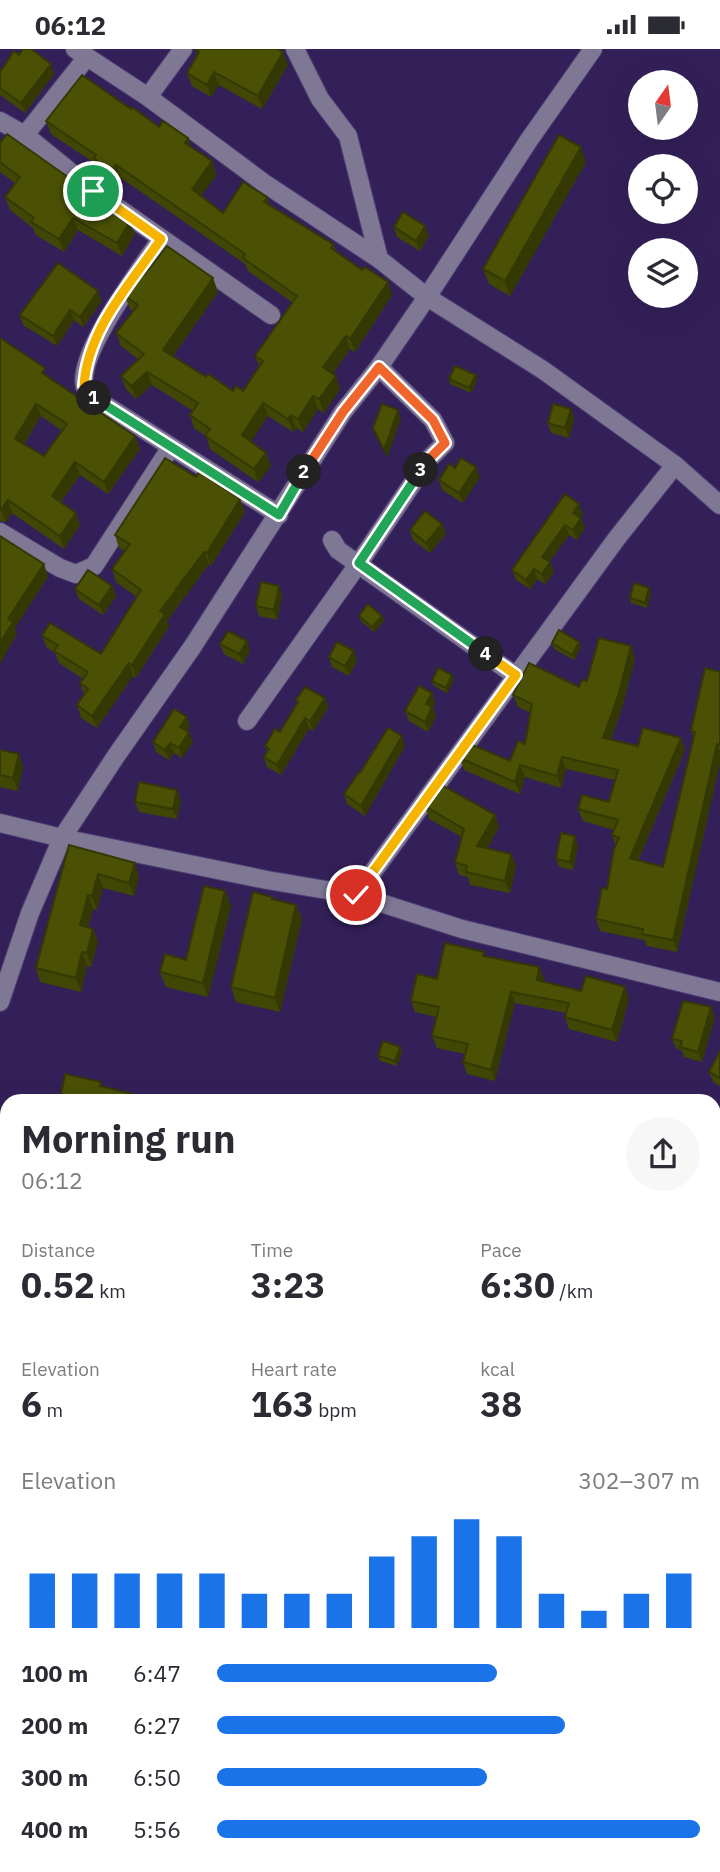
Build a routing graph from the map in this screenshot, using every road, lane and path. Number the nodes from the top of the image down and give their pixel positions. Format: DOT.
graph roads {
  1 [pos="183,49"];
  2 [pos="295,49"];
  3 [pos="593,49"];
  4 [pos="81,53"];
  5 [pos="148,97"];
  6 [pos="0,121"];
  7 [pos="25,135"];
  8 [pos="161,239"];
  9 [pos="379,259"];
  10 [pos="427,296"];
  11 [pos="271,315"];
  12 [pos="379,367"];
  13 [pos="171,447"];
  14 [pos="675,465"];
  15 [pos="720,505"];
  16 [pos="279,515"];
  17 [pos="0,532"];
  18 [pos="332,540"];
  19 [pos="359,563"];
  20 [pos="516,675"];
  21 [pos="247,721"];
  22 [pos="0,823"];
  23 [pos="62,838"];
  24 [pos="356,895"];
  25 [pos="720,992"];
  26 [pos="0,1002"];
  1 -- 5 [label="street"];
  2 -- 9 [label="street"];
  3 -- 10 [label="street"];
  4 -- 5 [label="street"];
  4 -- 7 [label="street"];
  5 -- 9 [label="street"];
  6 -- 7 [label="street"];
  7 -- 8 [label="street"];
  8 -- 11 [label="street"];
  8 -- 13 [label="street"];
  9 -- 10 [label="street"];
  10 -- 12 [label="street"];
  10 -- 14 [label="street"];
  12 -- 16 [label="street"];
  12 -- 19 [label="street"];
  13 -- 16 [label="street"];
  13 -- 17 [label="street"];
  14 -- 15 [label="street"];
  14 -- 20 [label="street"];
  16 -- 23 [label="street"];
  18 -- 19 [label="street"];
  19 -- 20 [label="street"];
  19 -- 21 [label="street"];
  20 -- 24 [label="street"];
  22 -- 23 [label="street"];
  23 -- 24 [label="street"];
  23 -- 26 [label="street"];
  24 -- 25 [label="street"];
}
